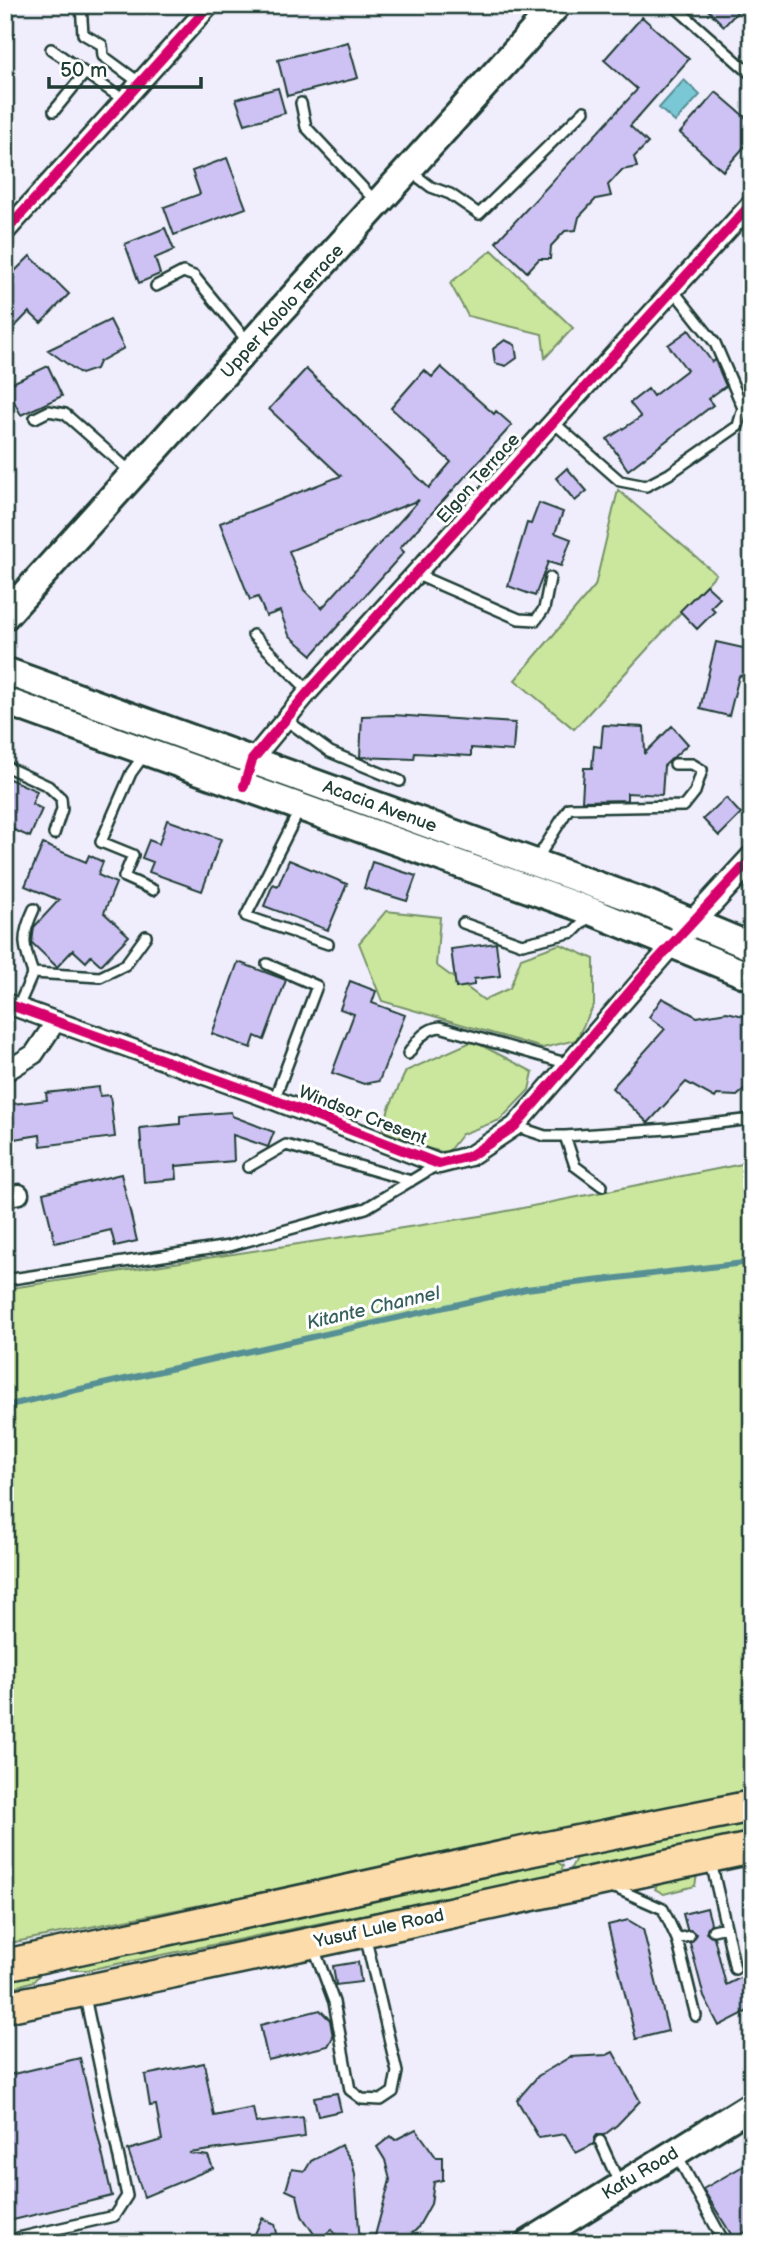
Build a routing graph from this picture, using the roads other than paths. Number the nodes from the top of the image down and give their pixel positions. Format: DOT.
graph roads {
  1 [pos="81,5"];
  2 [pos="210,5"];
  3 [pos="557,5"];
  4 [pos="673,5"];
  5 [pos="51,49"];
  6 [pos="85,73"];
  7 [pos="752,75"];
  8 [pos="140,83"];
  9 [pos="124,100"];
  10 [pos="301,103"];
  11 [pos="54,111"];
  12 [pos="584,111"];
  13 [pos="408,170"];
  14 [pos="752,203"];
  15 [pos="378,204"];
  16 [pos="5,232"];
  17 [pos="156,286"];
  18 [pos="673,290"];
  19 [pos="251,346"];
  20 [pos="35,418"];
  21 [pos="553,422"];
  22 [pos="134,474"];
  23 [pos="415,574"];
  24 [pos="550,578"];
  25 [pos="5,616"];
  26 [pos="253,635"];
  27 [pos="5,671"];
  28 [pos="309,691"];
  29 [pos="5,701"];
  30 [pos="285,719"];
  31 [pos="148,750"];
  32 [pos="252,760"];
  33 [pos="675,764"];
  34 [pos="5,766"];
  35 [pos="400,781"];
  36 [pos="244,786"];
  37 [pos="302,807"];
  38 [pos="54,834"];
  39 [pos="752,858"];
  40 [pos="531,877"];
  41 [pos="153,890"];
  42 [pos="34,909"];
  43 [pos="593,912"];
  44 [pos="694,921"];
  45 [pos="463,923"];
  46 [pos="146,936"];
  47 [pos="674,943"];
  48 [pos="328,944"];
  49 [pos="752,947"];
  50 [pos="267,964"];
  51 [pos="33,973"];
  52 [pos="752,976"];
  53 [pos="12,1005"];
  54 [pos="56,1021"];
  55 [pos="408,1054"];
  56 [pos="569,1063"];
  57 [pos="5,1072"];
  58 [pos="274,1100"];
  59 [pos="752,1119"];
  60 [pos="515,1126"];
  61 [pos="565,1136"];
  62 [pos="439,1164"];
  63 [pos="248,1167"];
  64 [pos="411,1181"];
  65 [pos="602,1186"];
  66 [pos="5,1280"];
  67 [pos="752,1806"];
  68 [pos="752,1848"];
  69 [pos="533,1850"];
  70 [pos="710,1857"];
  71 [pos="596,1879"];
  72 [pos="533,1893"];
  73 [pos="726,1927"];
  74 [pos="712,1930"];
  75 [pos="365,1933"];
  76 [pos="689,1936"];
  77 [pos="677,1939"];
  78 [pos="312,1943"];
  79 [pos="5,1965"];
  80 [pos="735,1969"];
  81 [pos="84,1991"];
  82 [pos="5,2007"];
  83 [pos="695,2016"];
  84 [pos="752,2105"];
  85 [pos="600,2141"];
  86 [pos="675,2152"];
  87 [pos="620,2185"];
  88 [pos="18,2238"];
  89 [pos="723,2240"];
  90 [pos="529,2243"];
  1 -- 8 [label="lane"];
  2 -- 8 [label="street"];
  3 -- 13 [label="main road, Upper Kololo Terrace"];
  4 -- 7 [label="lane"];
  5 -- 6 [label="lane"];
  6 -- 9 [label="lane"];
  6 -- 11 [label="lane"];
  8 -- 9 [label="street"];
  9 -- 16 [label="street"];
  10 -- 15 [label="lane"];
  12 -- 13 [label="lane"];
  13 -- 15 [label="main road, Upper Kololo Terrace"];
  14 -- 18 [label="street, Elgon Terrace"];
  15 -- 19 [label="main road, Upper Kololo Terrace"];
  17 -- 19 [label="lane"];
  18 -- 21 [label="street, Elgon Terrace"];
  18 -- 21 [label="lane"];
  19 -- 22 [label="main road, Upper Kololo Terrace"];
  20 -- 22 [label="lane"];
  21 -- 23 [label="street, Elgon Terrace"];
  22 -- 25 [label="main road, Upper Kololo Terrace"];
  23 -- 24 [label="lane"];
  23 -- 28 [label="street, Elgon Terrace"];
  26 -- 28 [label="lane"];
  27 -- 32 [label="main road, Acacia Avenue"];
  28 -- 30 [label="street, Elgon Terrace"];
  29 -- 31 [label="main road, Acacia Avenue"];
  30 -- 32 [label="street, Elgon Terrace"];
  30 -- 35 [label="lane"];
  31 -- 36 [label="main road, Acacia Avenue"];
  31 -- 41 [label="lane"];
  32 -- 36 [label="street, Elgon Terrace"];
  32 -- 40 [label="main road, Acacia Avenue"];
  33 -- 40 [label="lane"];
  34 -- 38 [label="lane"];
  36 -- 37 [label="main road, Acacia Avenue"];
  37 -- 40 [label="main road, Acacia Avenue"];
  37 -- 48 [label="lane"];
  39 -- 44 [label="street"];
  40 -- 43 [label="main road, Acacia Avenue"];
  40 -- 44 [label="main road, Acacia Avenue"];
  42 -- 51 [label="lane"];
  43 -- 45 [label="lane"];
  43 -- 47 [label="main road, Acacia Avenue"];
  44 -- 47 [label="street"];
  44 -- 49 [label="main road, Acacia Avenue"];
  46 -- 51 [label="lane"];
  47 -- 52 [label="main road, Acacia Avenue"];
  47 -- 56 [label="street, Windsor Cresent"];
  50 -- 58 [label="lane"];
  51 -- 53 [label="lane"];
  53 -- 54 [label="street, Windsor Cresent"];
  54 -- 57 [label="street"];
  54 -- 58 [label="street, Windsor Cresent"];
  55 -- 56 [label="lane"];
  56 -- 60 [label="street, Windsor Cresent"];
  58 -- 62 [label="street, Windsor Cresent"];
  59 -- 61 [label="lane"];
  60 -- 61 [label="lane"];
  60 -- 62 [label="street, Windsor Cresent"];
  61 -- 65 [label="lane"];
  62 -- 64 [label="lane"];
  63 -- 64 [label="lane"];
  64 -- 66 [label="lane"];
  67 -- 69 [label="main road"];
  68 -- 70 [label="main road, Yusuf Lule Road"];
  69 -- 72 [label="main road"];
  69 -- 79 [label="main road"];
  70 -- 71 [label="main road, Yusuf Lule Road"];
  70 -- 73 [label="lane"];
  71 -- 72 [label="main road, Yusuf Lule Road"];
  71 -- 77 [label="lane"];
  72 -- 75 [label="main road, Yusuf Lule Road"];
  73 -- 74 [label="lane"];
  73 -- 80 [label="lane"];
  75 -- 78 [label="main road, Yusuf Lule Road"];
  75 -- 78 [label="lane"];
  76 -- 77 [label="lane"];
  77 -- 83 [label="lane"];
  78 -- 81 [label="main road, Yusuf Lule Road"];
  81 -- 82 [label="main road, Yusuf Lule Road"];
  81 -- 88 [label="lane"];
  84 -- 86 [label="main road, Kafu Road"];
  85 -- 87 [label="lane"];
  86 -- 87 [label="main road, Kafu Road"];
  86 -- 89 [label="lane"];
  87 -- 90 [label="main road, Kafu Road"];
}
